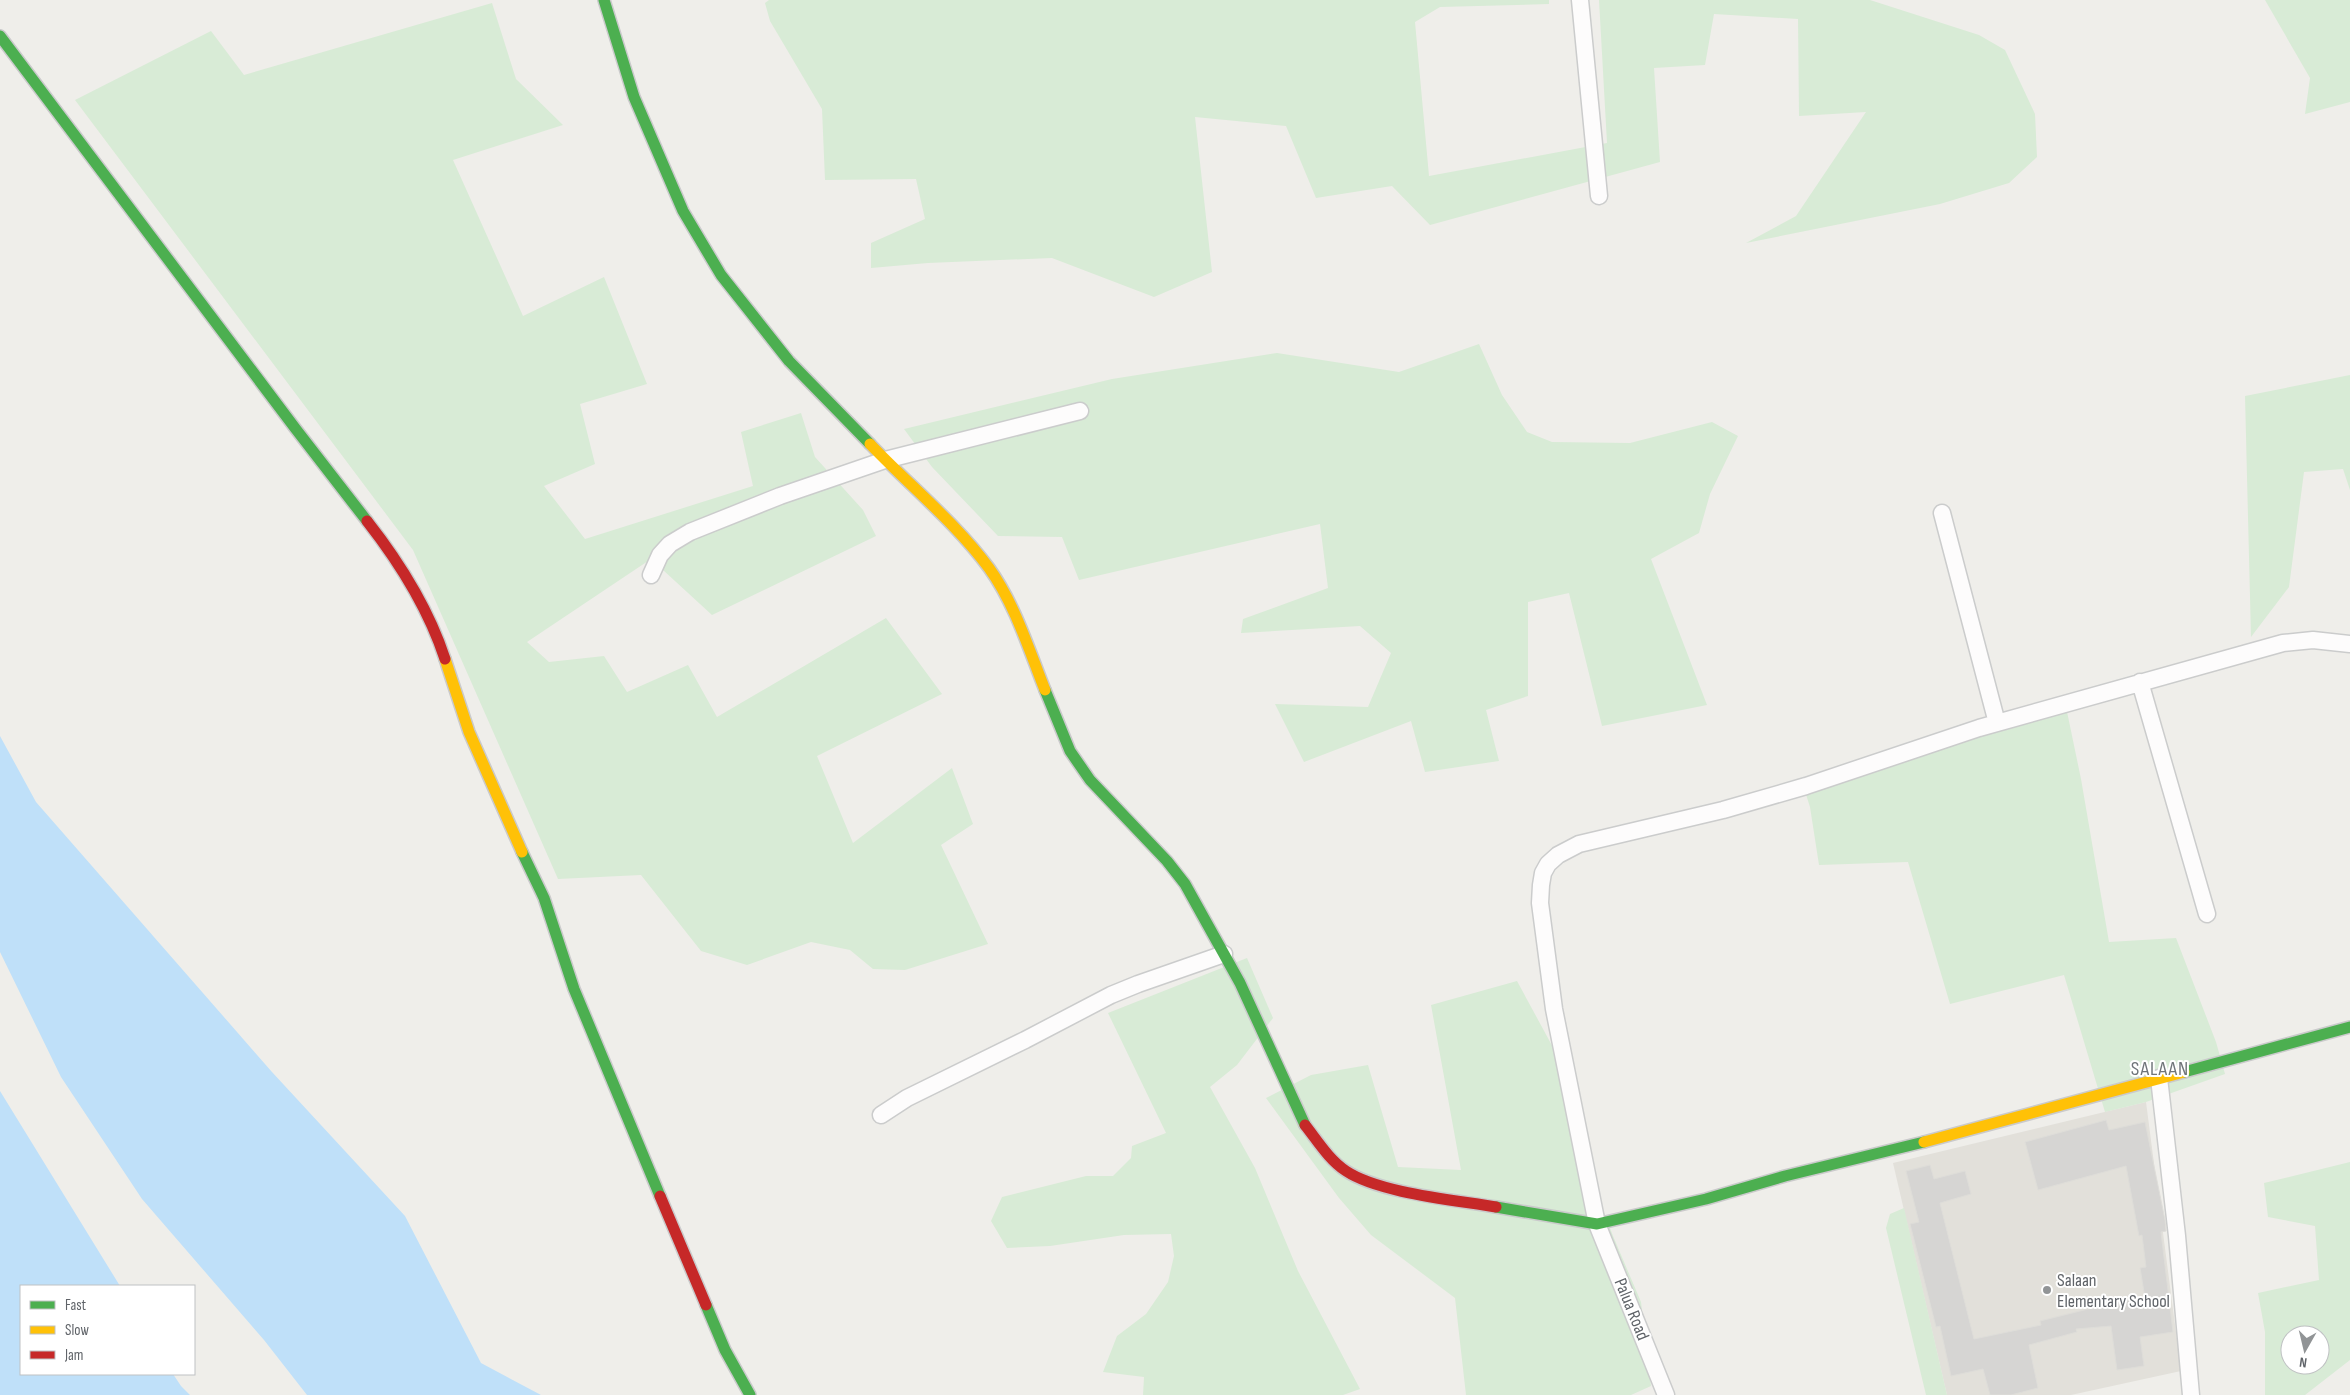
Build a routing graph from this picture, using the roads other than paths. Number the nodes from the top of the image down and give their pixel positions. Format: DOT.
graph roads {
  1 [pos="604,0"];
  2 [pos="1580,0"];
  3 [pos="0,36"];
  4 [pos="1599,196"];
  5 [pos="1080,411"];
  6 [pos="885,460"];
  7 [pos="1942,513"];
  8 [pos="651,575"];
  9 [pos="2350,644"];
  10 [pos="2140,682"];
  11 [pos="1997,723"];
  12 [pos="2207,914"];
  13 [pos="1224,954"];
  14 [pos="2350,1027"];
  15 [pos="2159,1078"];
  16 [pos="882,1114"];
  17 [pos="1598,1224"];
  18 [pos="750,1395"];
  19 [pos="1666,1395"];
  20 [pos="2191,1395"];
  1 -- 6 [label="street"];
  2 -- 4 [label="street"];
  3 -- 18 [label="street"];
  5 -- 6 [label="street"];
  6 -- 8 [label="street"];
  6 -- 13 [label="street"];
  7 -- 11 [label="street"];
  9 -- 10 [label="street, Palua Road"];
  10 -- 11 [label="street, Palua Road"];
  10 -- 12 [label="street"];
  11 -- 17 [label="street, Palua Road"];
  13 -- 16 [label="street"];
  13 -- 17 [label="street"];
  14 -- 15 [label="street"];
  15 -- 17 [label="street"];
  15 -- 20 [label="street"];
  17 -- 19 [label="street, Palua Road"];
}
